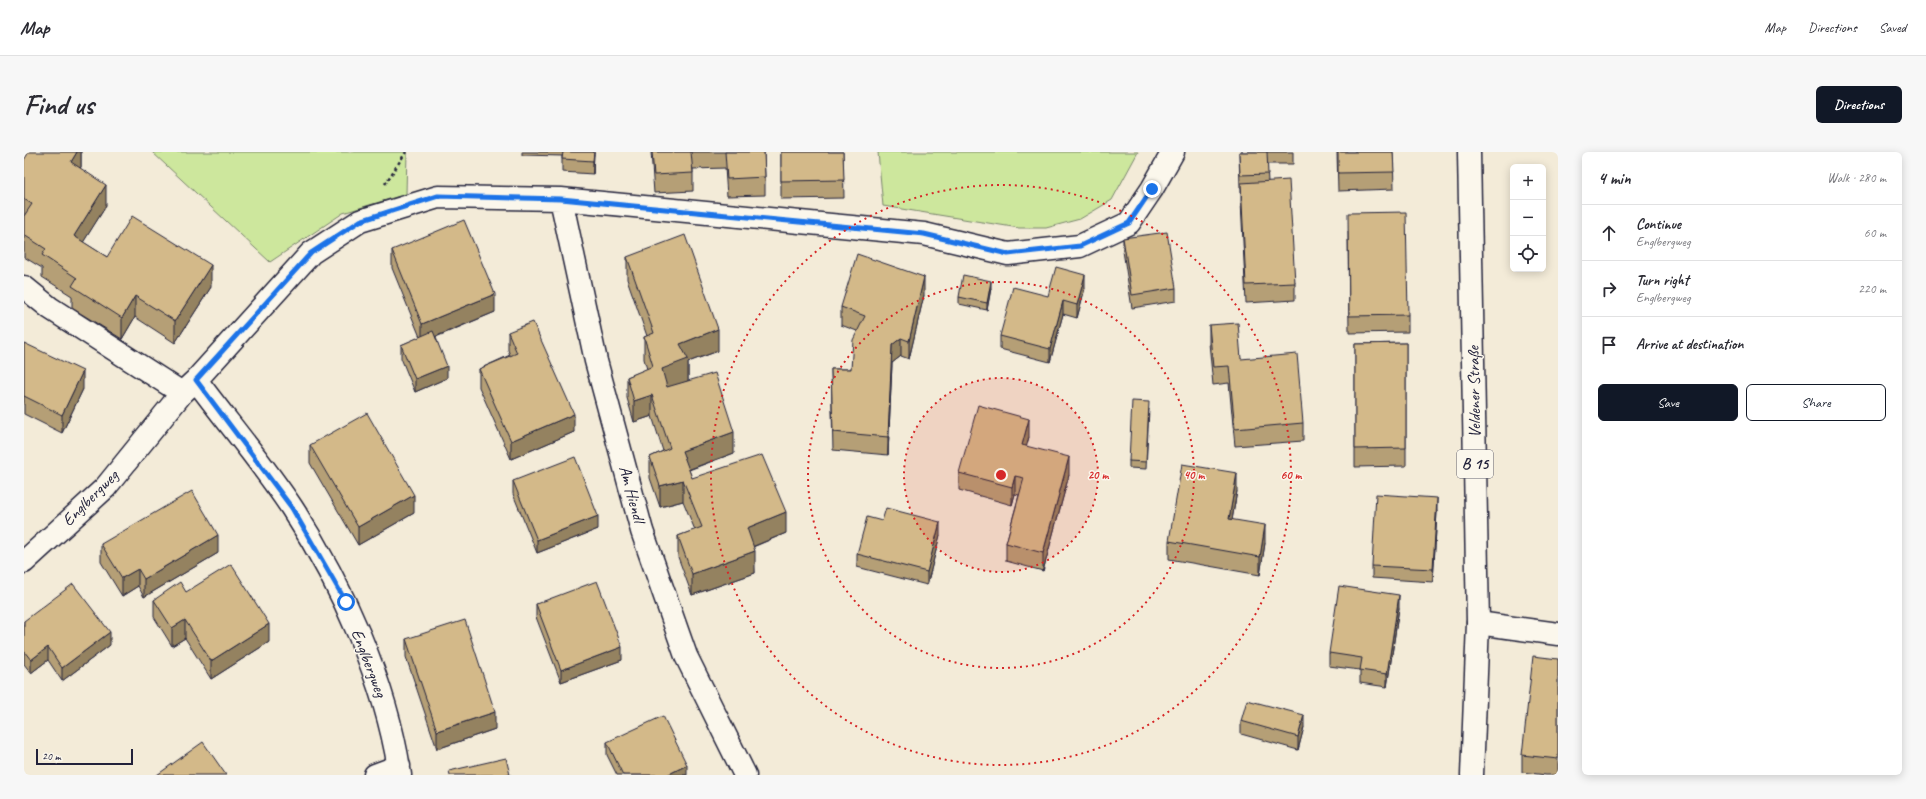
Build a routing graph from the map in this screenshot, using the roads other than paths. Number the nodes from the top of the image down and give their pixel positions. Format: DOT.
graph roads {
  1 [pos="1173,152"];
  2 [pos="1469,152"];
  3 [pos="561,199"];
  4 [pos="24,287"];
  5 [pos="189,387"];
  6 [pos="24,562"];
  7 [pos="1478,623"];
  8 [pos="1558,634"];
  9 [pos="399,770"];
  10 [pos="375,775"];
  11 [pos="745,775"];
  12 [pos="1472,775"];
  1 -- 3 [label="street, Englbergweg"];
  2 -- 7 [label="street, Veldener Straße / B 15"];
  3 -- 5 [label="street, Englbergweg"];
  3 -- 11 [label="street, Am Hiendl"];
  4 -- 5 [label="street, Englbergweg"];
  5 -- 6 [label="street, Englbergweg"];
  5 -- 9 [label="street, Englbergweg"];
  7 -- 8 [label="street"];
  7 -- 12 [label="street, Veldener Straße / B 15"];
  9 -- 10 [label="street"];
}
